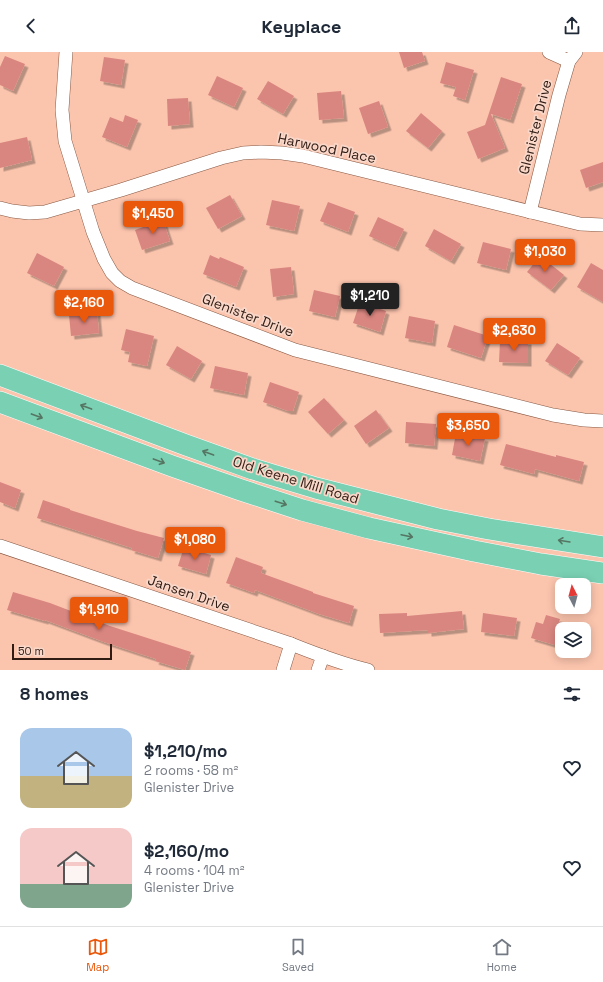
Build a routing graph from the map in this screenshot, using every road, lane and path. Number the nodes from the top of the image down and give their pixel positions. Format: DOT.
graph roads {
  1 [pos="66,52"];
  2 [pos="549,52"];
  3 [pos="572,57"];
  4 [pos="83,201"];
  5 [pos="0,208"];
  6 [pos="530,212"];
  7 [pos="603,225"];
  8 [pos="0,375"];
  9 [pos="0,402"];
  10 [pos="603,421"];
  11 [pos="0,546"];
  12 [pos="603,547"];
  13 [pos="603,573"];
  14 [pos="291,644"];
  15 [pos="323,656"];
  16 [pos="283,670"];
  17 [pos="318,670"];
  18 [pos="368,670"];
  1 -- 4 [label="street, Glenister Drive"];
  2 -- 3 [label="street"];
  3 -- 6 [label="street, Glenister Drive"];
  4 -- 5 [label="street, Harwood Place"];
  4 -- 6 [label="street, Harwood Place"];
  4 -- 10 [label="street, Glenister Drive"];
  6 -- 7 [label="street, Harwood Place"];
  12 -- 8 [label="main road, Old Keene Mill Road, one-way"];
  9 -- 13 [label="main road, Old Keene Mill Road, one-way"];
  11 -- 14 [label="street, Jansen Drive"];
  14 -- 15 [label="street, Jansen Drive"];
  14 -- 16 [label="street"];
  15 -- 17 [label="street"];
  15 -- 18 [label="street, Jansen Drive"];
}
